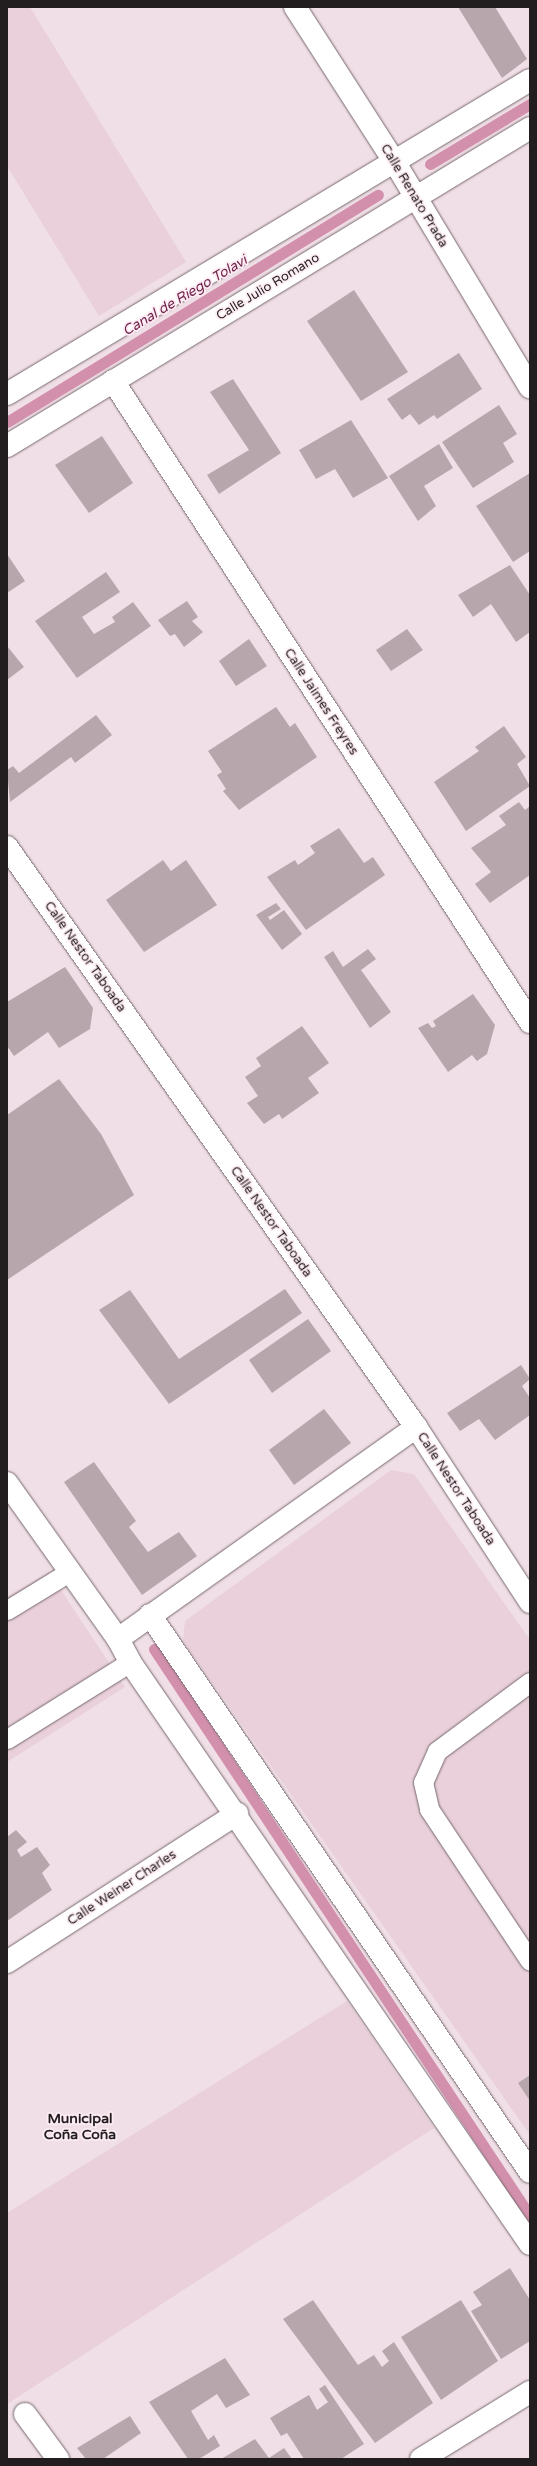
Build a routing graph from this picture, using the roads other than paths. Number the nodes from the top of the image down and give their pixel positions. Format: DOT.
graph roads {
  1 [pos="295,7"];
  2 [pos="530,80"];
  3 [pos="530,128"];
  4 [pos="394,161"];
  5 [pos="414,198"];
  6 [pos="113,381"];
  7 [pos="530,387"];
  8 [pos="7,394"];
  9 [pos="7,446"];
  10 [pos="7,847"];
  11 [pos="530,1022"];
  12 [pos="416,1427"];
  13 [pos="7,1483"];
  14 [pos="69,1572"];
  15 [pos="530,1602"];
  16 [pos="7,1610"];
  17 [pos="150,1615"];
  18 [pos="118,1639"];
  19 [pos="130,1662"];
  20 [pos="530,1682"];
  21 [pos="7,1739"];
  22 [pos="237,1814"];
  23 [pos="530,1961"];
  24 [pos="7,1962"];
  25 [pos="530,2172"];
  26 [pos="530,2244"];
  27 [pos="530,2392"];
  28 [pos="25,2414"];
  29 [pos="58,2459"];
  30 [pos="421,2459"];
  1 -- 4 [label="street, Calle Renato Prada"];
  2 -- 4 [label="street"];
  3 -- 5 [label="street, Calle Julio Romano"];
  4 -- 5 [label="street, Calle Renato Prada"];
  4 -- 8 [label="street"];
  5 -- 6 [label="street, Calle Julio Romano"];
  5 -- 7 [label="street, Calle Renato Prada"];
  6 -- 9 [label="street, Calle Julio Romano"];
  6 -- 11 [label="street, Calle Jaimes Freyres"];
  10 -- 12 [label="street, Calle Nestor Taboada"];
  12 -- 15 [label="street, Calle Nestor Taboada"];
  12 -- 17 [label="street"];
  13 -- 14 [label="street"];
  14 -- 16 [label="lane"];
  14 -- 18 [label="street"];
  17 -- 18 [label="street"];
  17 -- 25 [label="street"];
  18 -- 19 [label="street"];
  19 -- 21 [label="lane"];
  19 -- 22 [label="street"];
  20 -- 23 [label="lane"];
  22 -- 24 [label="street, Calle Weiner Charles"];
  22 -- 26 [label="street"];
  27 -- 30 [label="street"];
  28 -- 29 [label="street"];
}
